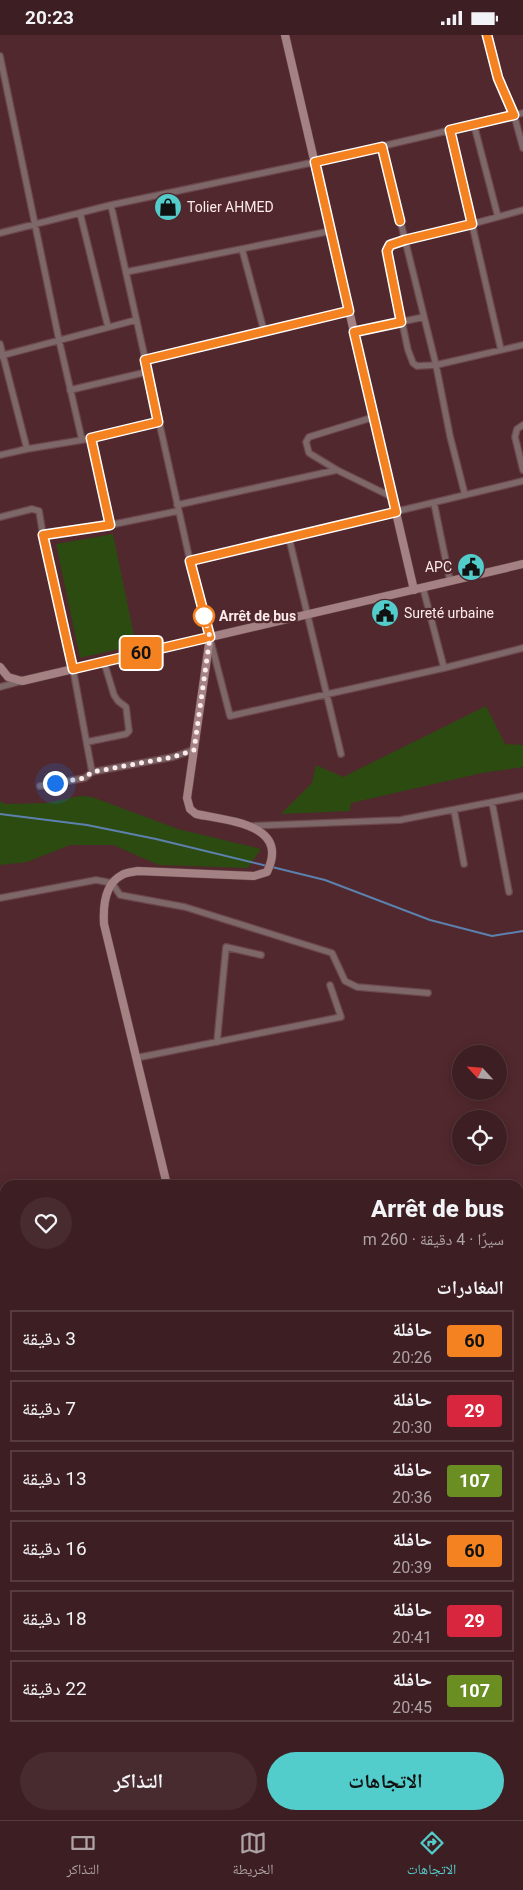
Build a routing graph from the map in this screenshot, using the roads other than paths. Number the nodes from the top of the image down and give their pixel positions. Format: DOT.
graph roads {
  1 [pos="285,35"];
  2 [pos="487,35"];
  3 [pos="0,56"];
  4 [pos="523,113"];
  5 [pos="514,115"];
  6 [pos="474,125"];
  7 [pos="450,130"];
  8 [pos="382,147"];
  9 [pos="523,148"];
  10 [pos="315,162"];
  11 [pos="111,205"];
  12 [pos="523,210"];
  13 [pos="80,213"];
  14 [pos="498,217"];
  15 [pos="34,224"];
  16 [pos="472,224"];
  17 [pos="331,231"];
  18 [pos="0,233"];
  19 [pos="405,240"];
  20 [pos="242,249"];
  21 [pos="126,272"];
  22 [pos="349,311"];
  23 [pos="424,317"];
  24 [pos="136,320"];
  25 [pos="401,322"];
  26 [pos="108,327"];
  27 [pos="264,331"];
  28 [pos="354,332"];
  29 [pos="59,340"];
  30 [pos="0,344"];
  31 [pos="523,345"];
  32 [pos="501,350"];
  33 [pos="1,355"];
  34 [pos="145,360"];
  35 [pos="436,365"];
  36 [pos="148,372"];
  37 [pos="70,390"];
  38 [pos="374,417"];
  39 [pos="158,422"];
  40 [pos="523,425"];
  41 [pos="91,438"];
  42 [pos="82,440"];
  43 [pos="21,450"];
  44 [pos="0,455"];
  45 [pos="336,470"];
  46 [pos="523,470"];
  47 [pos="523,481"];
  48 [pos="465,495"];
  49 [pos="392,497"];
  50 [pos="434,503"];
  51 [pos="177,508"];
  52 [pos="396,512"];
  53 [pos="0,517"];
  54 [pos="110,525"];
  55 [pos="43,535"];
  56 [pos="289,538"];
  57 [pos="190,561"];
  58 [pos="523,564"];
  59 [pos="450,581"];
  60 [pos="423,587"];
  61 [pos="414,590"];
  62 [pos="308,614"];
  63 [pos="210,637"];
  64 [pos="523,648"];
  65 [pos="104,662"];
  66 [pos="0,667"];
  67 [pos="444,668"];
  68 [pos="73,669"];
  69 [pos="22,681"];
  70 [pos="0,687"];
  71 [pos="326,694"];
  72 [pos="87,742"];
  73 [pos="194,750"];
  74 [pos="341,754"];
  75 [pos="92,772"];
  76 [pos="40,785"];
  77 [pos="523,796"];
  78 [pos="492,802"];
  79 [pos="454,810"];
  80 [pos="250,826"];
  81 [pos="464,864"];
  82 [pos="112,883"];
  83 [pos="509,892"];
  84 [pos="0,898"];
  85 [pos="261,955"];
  86 [pos="330,985"];
  87 [pos="428,993"];
  88 [pos="217,1042"];
  89 [pos="136,1058"];
  90 [pos="166,1180"];
  1 -- 10 [label="street"];
  2 -- 5 [label="street"];
  3 -- 15 [label="street"];
  4 -- 5 [label="street"];
  5 -- 6 [label="street"];
  5 -- 9 [label="street"];
  6 -- 7 [label="street"];
  6 -- 14 [label="street"];
  7 -- 8 [label="street"];
  7 -- 16 [label="street"];
  8 -- 10 [label="street"];
  8 -- 19 [label="street"];
  10 -- 11 [label="street"];
  10 -- 17 [label="street"];
  11 -- 13 [label="street"];
  11 -- 21 [label="street"];
  12 -- 14 [label="street"];
  13 -- 15 [label="street"];
  13 -- 26 [label="street"];
  14 -- 16 [label="street"];
  15 -- 18 [label="street"];
  15 -- 29 [label="street"];
  16 -- 19 [label="street"];
  16 -- 32 [label="street"];
  17 -- 20 [label="street"];
  17 -- 22 [label="street"];
  19 -- 23 [label="street"];
  19 -- 25 [label="street"];
  20 -- 21 [label="street"];
  20 -- 27 [label="street"];
  21 -- 24 [label="street"];
  22 -- 27 [label="street"];
  22 -- 28 [label="street"];
  23 -- 25 [label="street"];
  23 -- 35 [label="street"];
  24 -- 26 [label="street"];
  24 -- 34 [label="street"];
  25 -- 28 [label="street"];
  25 -- 35 [label="street"];
  26 -- 29 [label="street"];
  27 -- 34 [label="street"];
  28 -- 38 [label="street"];
  29 -- 33 [label="street"];
  29 -- 37 [label="street"];
  30 -- 33 [label="street"];
  31 -- 32 [label="street"];
  32 -- 35 [label="street"];
  33 -- 43 [label="street"];
  34 -- 36 [label="street"];
  35 -- 48 [label="street"];
  36 -- 37 [label="street"];
  36 -- 39 [label="street"];
  37 -- 42 [label="street"];
  38 -- 45 [label="street"];
  38 -- 49 [label="street"];
  39 -- 41 [label="street"];
  39 -- 51 [label="street"];
  40 -- 46 [label="street"];
  41 -- 42 [label="street"];
  41 -- 54 [label="street"];
  42 -- 43 [label="street"];
  43 -- 44 [label="street"];
  45 -- 49 [label="street"];
  45 -- 51 [label="street"];
  47 -- 48 [label="street"];
  48 -- 50 [label="street"];
  49 -- 52 [label="street"];
  50 -- 52 [label="street"];
  50 -- 59 [label="street"];
  51 -- 54 [label="street"];
  51 -- 57 [label="street"];
  52 -- 56 [label="street"];
  52 -- 61 [label="street"];
  53 -- 55 [label="street"];
  54 -- 55 [label="street"];
  55 -- 68 [label="street"];
  56 -- 57 [label="street"];
  56 -- 62 [label="street"];
  57 -- 63 [label="street"];
  58 -- 59 [label="street"];
  59 -- 60 [label="street"];
  60 -- 61 [label="street"];
  60 -- 67 [label="street"];
  61 -- 62 [label="street"];
  62 -- 63 [label="street"];
  62 -- 71 [label="street"];
  63 -- 65 [label="street"];
  63 -- 71 [label="street"];
  63 -- 73 [label="street"];
  64 -- 67 [label="street"];
  65 -- 68 [label="street"];
  65 -- 72 [label="street"];
  66 -- 69 [label="street"];
  67 -- 71 [label="street"];
  68 -- 69 [label="street"];
  68 -- 72 [label="street"];
  69 -- 70 [label="street"];
  71 -- 74 [label="street"];
  72 -- 75 [label="street"];
  73 -- 75 [label="street"];
  73 -- 80 [label="street"];
  75 -- 76 [label="street"];
  77 -- 78 [label="street"];
  78 -- 79 [label="street"];
  78 -- 83 [label="street"];
  79 -- 80 [label="street"];
  79 -- 81 [label="street"];
  80 -- 82 [label="street"];
  82 -- 84 [label="street"];
  82 -- 87 [label="street"];
  82 -- 89 [label="street"];
  85 -- 88 [label="street"];
  86 -- 88 [label="street"];
  88 -- 89 [label="street"];
  89 -- 90 [label="street"];
}
